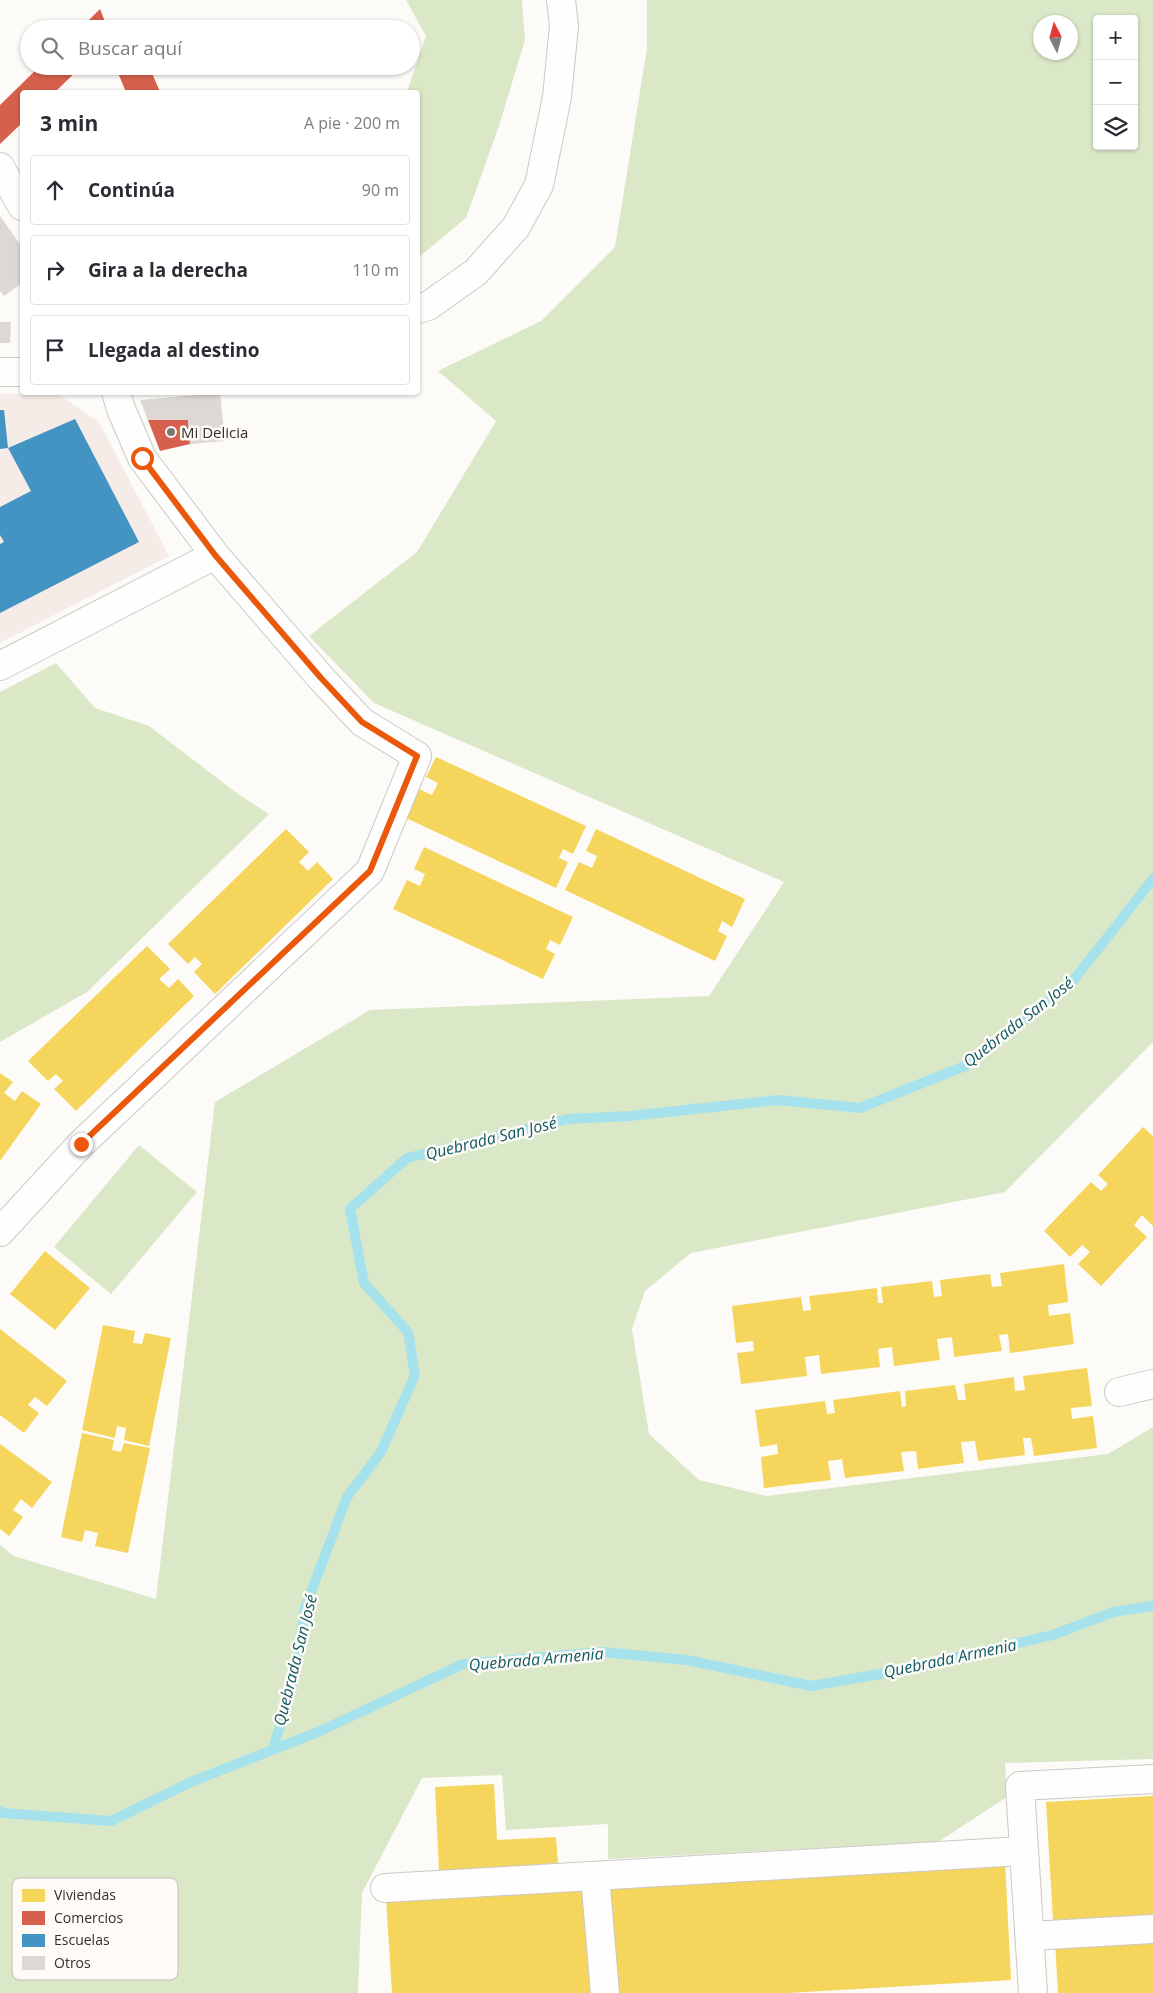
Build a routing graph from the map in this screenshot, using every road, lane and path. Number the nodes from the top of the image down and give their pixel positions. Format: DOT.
graph roads {
  1 [pos="562,0"];
  2 [pos="0,166"];
  3 [pos="20,202"];
  4 [pos="420,308"];
  5 [pos="0,372"];
  6 [pos="20,372"];
  7 [pos="117,395"];
  8 [pos="215,555"];
  9 [pos="0,666"];
  10 [pos="0,1232"];
  11 [pos="1153,1384"];
  12 [pos="1119,1392"];
  13 [pos="1153,1779"];
  14 [pos="1024,1851"];
  15 [pos="596,1876"];
  16 [pos="385,1888"];
  17 [pos="1153,1929"];
  18 [pos="1030,1936"];
  19 [pos="605,1993"];
  20 [pos="1034,1993"];
  1 -- 4 [label="street"];
  2 -- 3 [label="street"];
  5 -- 6 [label="street"];
  7 -- 8 [label="street"];
  8 -- 9 [label="street"];
  8 -- 10 [label="street"];
  11 -- 12 [label="street"];
  13 -- 14 [label="street"];
  14 -- 15 [label="street"];
  14 -- 18 [label="street"];
  15 -- 16 [label="street"];
  15 -- 19 [label="street"];
  17 -- 18 [label="street"];
  18 -- 20 [label="street"];
}
